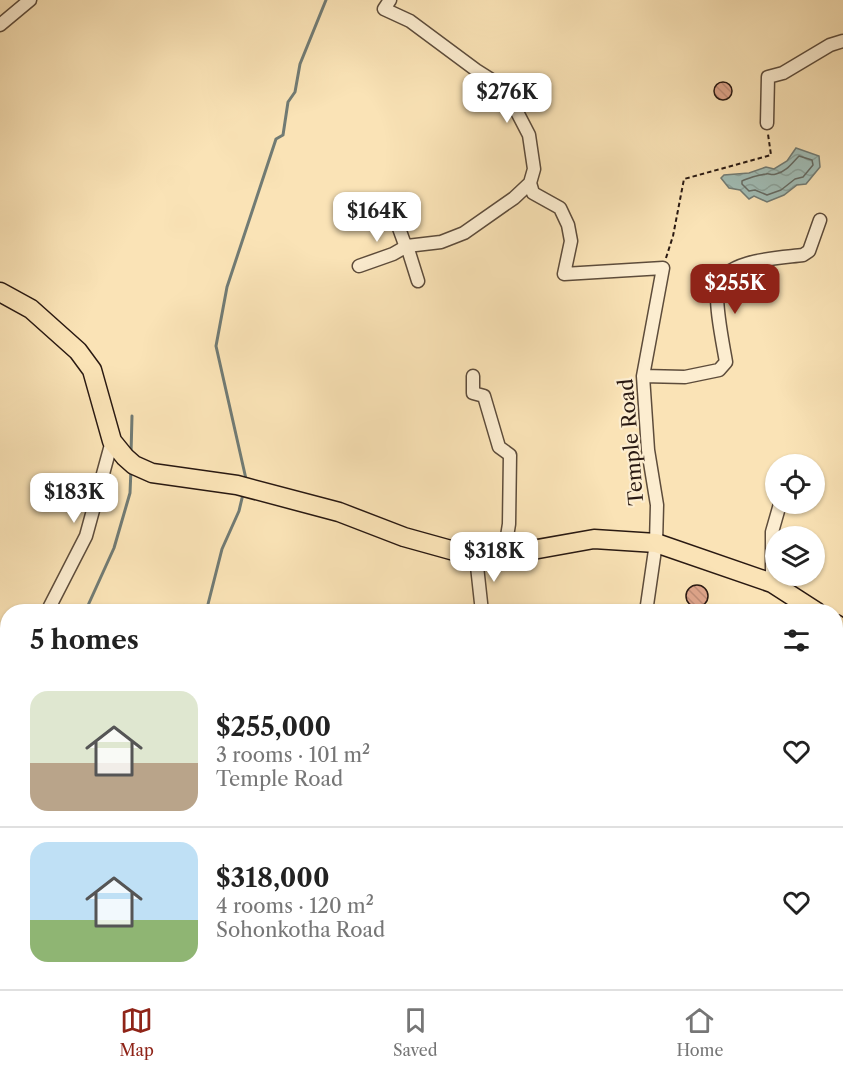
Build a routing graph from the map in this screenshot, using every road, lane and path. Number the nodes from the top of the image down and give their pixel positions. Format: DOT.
graph roads {
  1 [pos="30,0"];
  2 [pos="390,0"];
  3 [pos="0,25"];
  4 [pos="843,41"];
  5 [pos="767,123"];
  6 [pos="768,140"];
  7 [pos="530,183"];
  8 [pos="392,209"];
  9 [pos="820,220"];
  10 [pos="407,246"];
  11 [pos="359,266"];
  12 [pos="663,268"];
  13 [pos="418,281"];
  14 [pos="0,292"];
  15 [pos="473,376"];
  16 [pos="643,376"];
  17 [pos="112,441"];
  18 [pos="656,543"];
  19 [pos="504,555"];
  20 [pos="476,556"];
  21 [pos="765,581"];
  22 [pos="777,586"];
  23 [pos="50,604"];
  24 [pos="481,604"];
  25 [pos="647,604"];
  26 [pos="805,604"];
  1 -- 3 [label="street"];
  2 -- 7 [label="street"];
  4 -- 5 [label="street"];
  6 -- 12 [label="path"];
  7 -- 10 [label="street"];
  7 -- 12 [label="street"];
  8 -- 10 [label="street"];
  9 -- 16 [label="street"];
  10 -- 11 [label="street"];
  10 -- 13 [label="street"];
  12 -- 16 [label="street, Temple Road"];
  14 -- 17 [label="main road"];
  15 -- 19 [label="street"];
  16 -- 18 [label="street, Temple Road"];
  17 -- 20 [label="main road"];
  17 -- 23 [label="street"];
  18 -- 19 [label="main road"];
  18 -- 21 [label="main road"];
  18 -- 25 [label="street, Temple Road"];
  19 -- 20 [label="main road"];
  20 -- 24 [label="street"];
  22 -- 26 [label="main road"];
}
